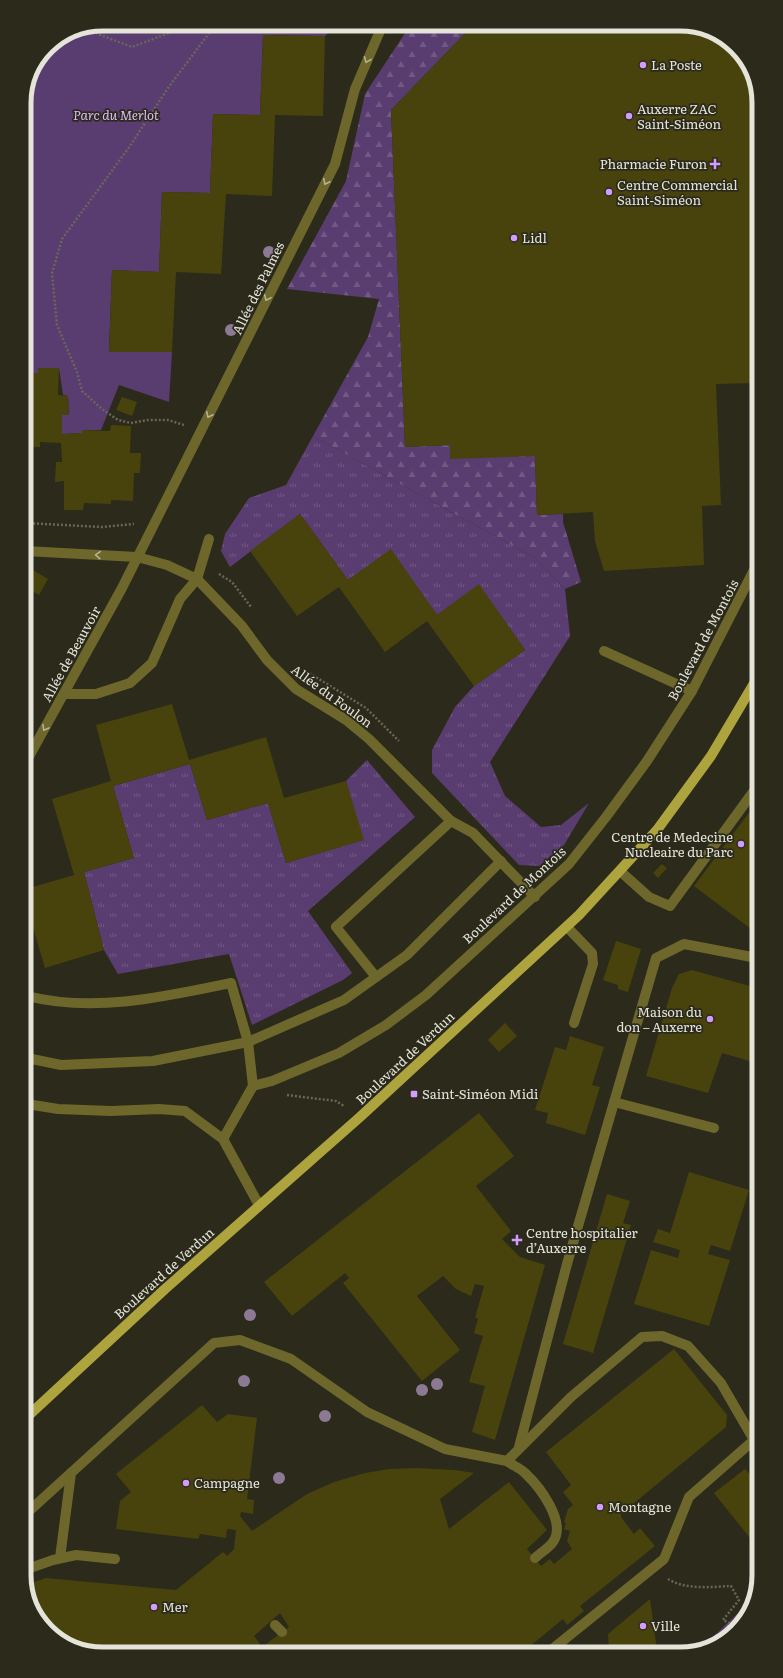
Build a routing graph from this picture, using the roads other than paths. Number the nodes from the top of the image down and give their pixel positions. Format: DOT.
graph roads {
  1 [pos="380,31"];
  2 [pos="209,539"];
  3 [pos="31,551"];
  4 [pos="137,557"];
  5 [pos="752,574"];
  6 [pos="197,579"];
  7 [pos="604,651"];
  8 [pos="752,687"];
  9 [pos="692,691"];
  10 [pos="64,694"];
  11 [pos="31,753"];
  12 [pos="752,793"];
  13 [pos="451,821"];
  14 [pos="501,861"];
  15 [pos="620,871"];
  16 [pos="535,896"];
  17 [pos="567,927"];
  18 [pos="752,957"];
  19 [pos="376,977"];
  20 [pos="31,997"];
  21 [pos="574,1023"];
  22 [pos="248,1042"];
  23 [pos="31,1059"];
  24 [pos="254,1086"];
  25 [pos="614,1102"];
  26 [pos="31,1105"];
  27 [pos="714,1128"];
  28 [pos="223,1139"];
  29 [pos="259,1204"];
  30 [pos="31,1413"];
  31 [pos="752,1434"];
  32 [pos="752,1444"];
  33 [pos="519,1447"];
  34 [pos="506,1461"];
  35 [pos="71,1473"];
  36 [pos="31,1509"];
  37 [pos="60,1558"];
  38 [pos="534,1558"];
  39 [pos="115,1559"];
  40 [pos="31,1568"];
  41 [pos="555,1647"];
  1 -- 4 [label="street, Allée des Palmes, one-way"];
  2 -- 6 [label="street"];
  4 -- 3 [label="street, Allée du Foulon, one-way"];
  4 -- 6 [label="street, Allée du Foulon"];
  4 -- 10 [label="street, Allée de Beauvoir"];
  5 -- 9 [label="street, Boulevard de Montois"];
  6 -- 10 [label="street"];
  6 -- 13 [label="street, Allée du Foulon"];
  7 -- 9 [label="street"];
  8 -- 15 [label="main road, Boulevard de Verdun"];
  9 -- 16 [label="street, Boulevard de Montois"];
  10 -- 11 [label="street, Allée de Beauvoir, one-way"];
  12 -- 15 [label="street"];
  13 -- 14 [label="street, Allée du Foulon"];
  13 -- 19 [label="street"];
  14 -- 16 [label="street, Allée du Foulon"];
  14 -- 19 [label="street"];
  15 -- 17 [label="main road, Boulevard de Verdun"];
  16 -- 24 [label="street, Boulevard de Montois"];
  17 -- 21 [label="street"];
  17 -- 29 [label="main road, Boulevard de Verdun"];
  18 -- 25 [label="street"];
  19 -- 22 [label="street"];
  20 -- 22 [label="street"];
  22 -- 23 [label="street"];
  22 -- 24 [label="street"];
  24 -- 28 [label="street"];
  25 -- 27 [label="street"];
  25 -- 33 [label="street"];
  26 -- 28 [label="street"];
  28 -- 29 [label="street"];
  29 -- 30 [label="main road, Boulevard de Verdun"];
  31 -- 33 [label="street"];
  32 -- 41 [label="street"];
  33 -- 34 [label="street"];
  34 -- 35 [label="street"];
  34 -- 38 [label="street"];
  35 -- 36 [label="street"];
  35 -- 37 [label="street"];
  37 -- 39 [label="street"];
  37 -- 40 [label="street"];
}
